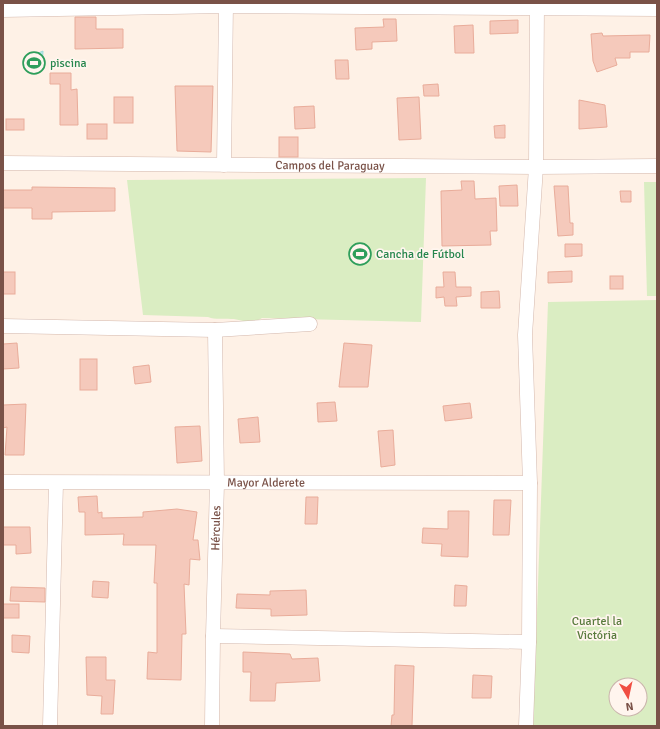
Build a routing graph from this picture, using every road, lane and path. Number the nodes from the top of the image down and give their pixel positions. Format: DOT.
graph roads {
  1 [pos="226,5"];
  2 [pos="537,6"];
  3 [pos="657,9"];
  4 [pos="3,10"];
  5 [pos="3,163"];
  6 [pos="224,164"];
  7 [pos="536,166"];
  8 [pos="657,166"];
  9 [pos="310,324"];
  10 [pos="3,326"];
  11 [pos="216,330"];
  12 [pos="3,482"];
  13 [pos="56,483"];
  14 [pos="217,483"];
  15 [pos="530,483"];
  16 [pos="213,636"];
  17 [pos="529,642"];
  18 [pos="50,726"];
  19 [pos="212,726"];
  20 [pos="526,726"];
  1 -- 2 [label="street"];
  1 -- 4 [label="street"];
  1 -- 6 [label="street"];
  2 -- 3 [label="street"];
  2 -- 7 [label="street"];
  5 -- 6 [label="street, Campos del Paraguay"];
  6 -- 7 [label="street, Campos del Paraguay"];
  7 -- 8 [label="street, Campos del Paraguay"];
  7 -- 15 [label="street"];
  9 -- 11 [label="street"];
  10 -- 11 [label="street"];
  11 -- 14 [label="street, Hércules"];
  12 -- 13 [label="street, Mayor Alderete"];
  13 -- 14 [label="street, Mayor Alderete"];
  13 -- 18 [label="street"];
  14 -- 15 [label="street, Mayor Alderete"];
  14 -- 16 [label="street, Hércules"];
  15 -- 17 [label="street"];
  16 -- 17 [label="street"];
  16 -- 19 [label="street, Hércules"];
  17 -- 20 [label="street"];
}
